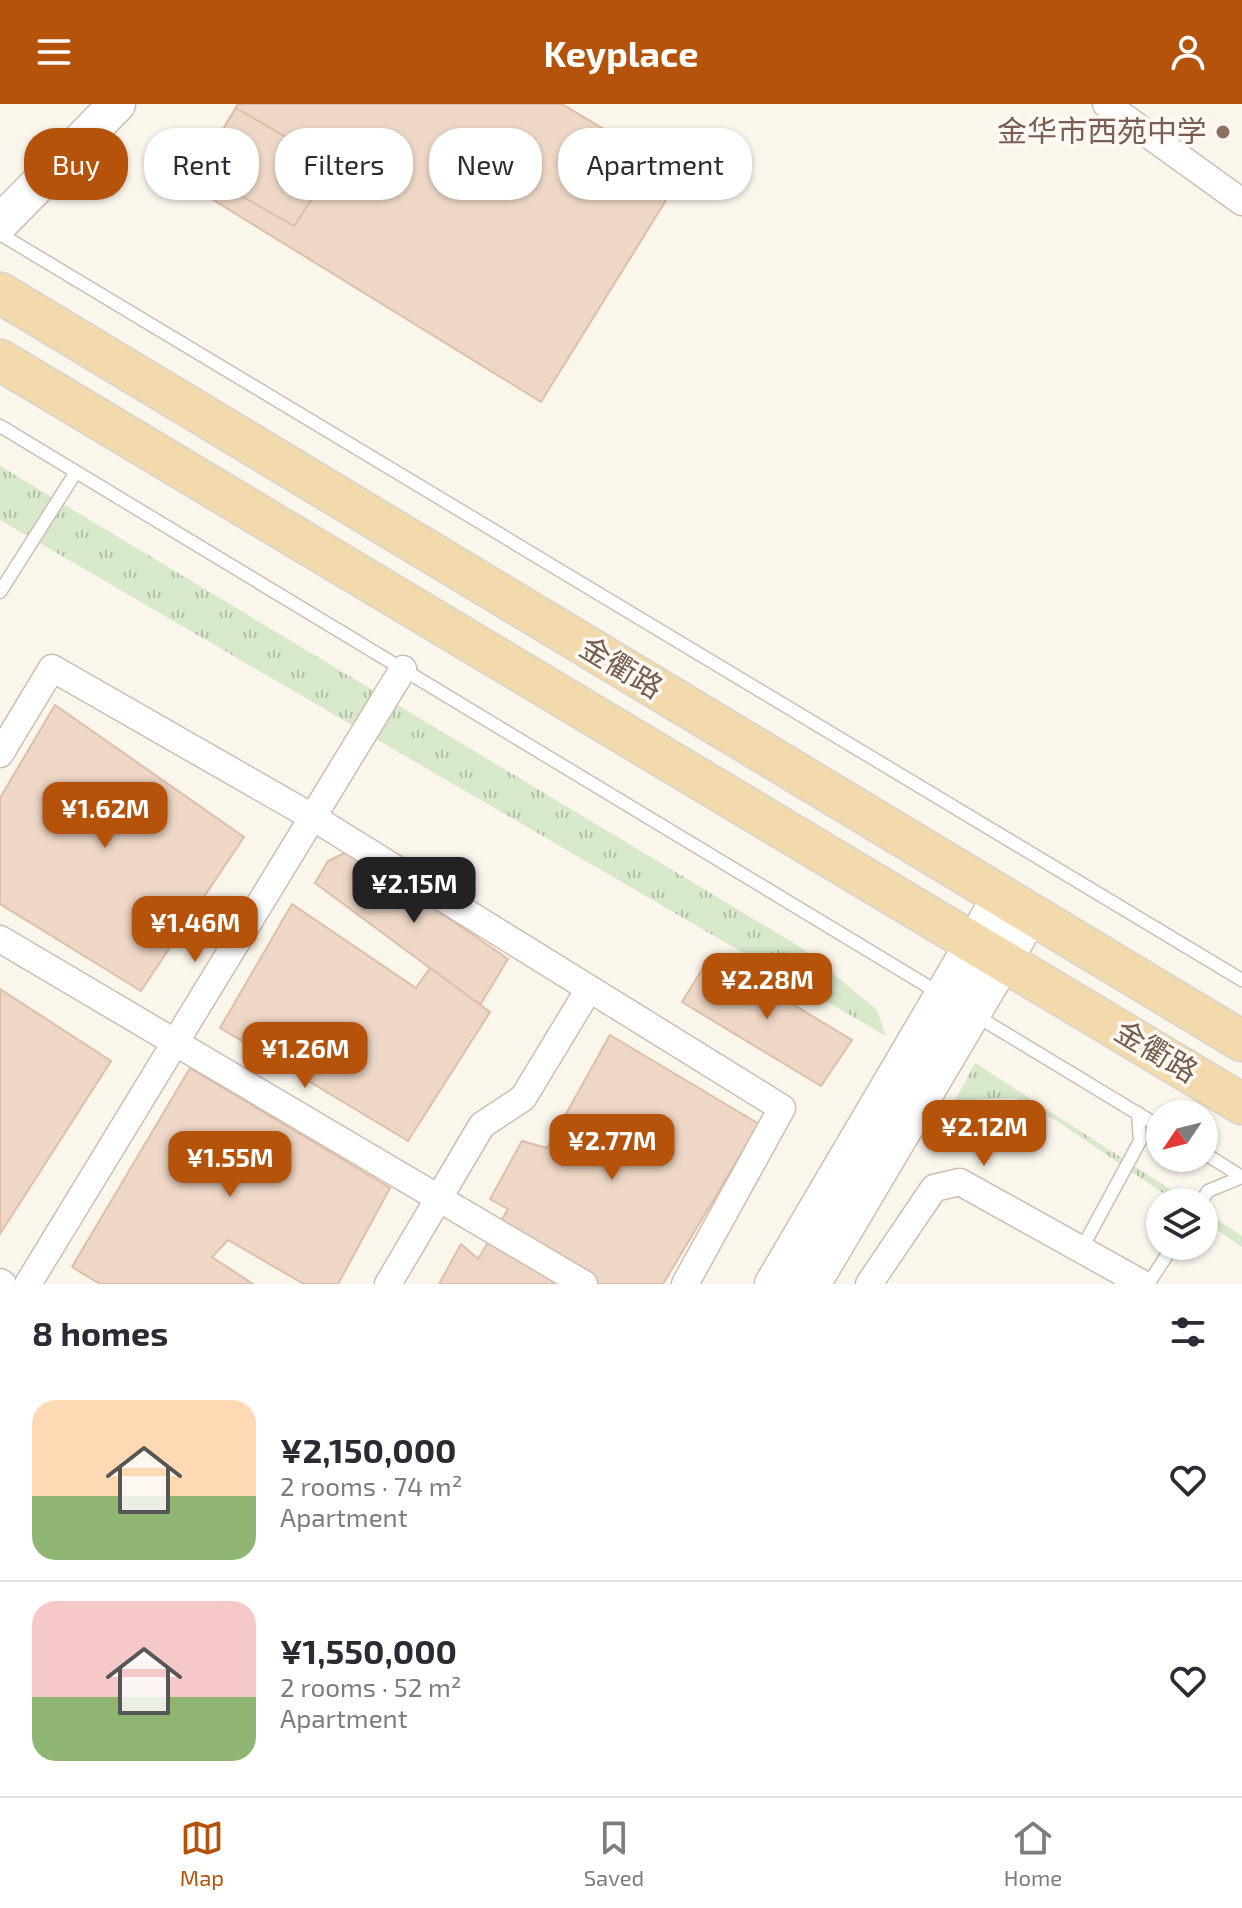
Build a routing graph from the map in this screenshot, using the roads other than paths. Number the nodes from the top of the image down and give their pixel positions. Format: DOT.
graph roads {
  1 [pos="117,104"];
  2 [pos="1106,104"];
  3 [pos="1242,202"];
  4 [pos="0,223"];
  5 [pos="0,234"];
  6 [pos="0,293"];
  7 [pos="0,360"];
  8 [pos="0,426"];
  9 [pos="76,472"];
  10 [pos="0,592"];
  11 [pos="403,669"];
  12 [pos="0,754"];
  13 [pos="314,818"];
  14 [pos="1017,904"];
  15 [pos="0,939"];
  16 [pos="989,952"];
  17 [pos="1242,980"];
  18 [pos="589,989"];
  19 [pos="958,1004"];
  20 [pos="1242,1041"];
  21 [pos="176,1043"];
  22 [pos="1242,1104"];
  23 [pos="1138,1113"];
  24 [pos="1146,1118"];
  25 [pos="1218,1162"];
  26 [pos="1242,1177"];
  27 [pos="1215,1188"];
  28 [pos="439,1199"];
  29 [pos="1081,1250"];
  30 [pos="1163,1260"];
  31 [pos="33,1282"];
  32 [pos="388,1284"];
  33 [pos="584,1284"];
  34 [pos="685,1284"];
  35 [pos="773,1284"];
  36 [pos="812,1284"];
  37 [pos="869,1284"];
  38 [pos="1146,1284"];
  1 -- 4 [label="main road"];
  2 -- 3 [label="street"];
  5 -- 17 [label="lane"];
  6 -- 14 [label="main road, 金衢路"];
  7 -- 16 [label="main road, 金衢路"];
  8 -- 9 [label="lane"];
  9 -- 10 [label="lane"];
  9 -- 11 [label="lane"];
  11 -- 13 [label="street"];
  11 -- 19 [label="lane"];
  12 -- 13 [label="street"];
  13 -- 18 [label="street"];
  13 -- 21 [label="street"];
  14 -- 16 [label="main road"];
  14 -- 20 [label="main road, 金衢路"];
  15 -- 21 [label="street"];
  16 -- 19 [label="main road"];
  16 -- 22 [label="main road, 金衢路"];
  18 -- 28 [label="street"];
  18 -- 34 [label="street"];
  19 -- 23 [label="lane"];
  19 -- 35 [label="main road"];
  19 -- 36 [label="main road"];
  21 -- 28 [label="street"];
  21 -- 31 [label="street"];
  23 -- 24 [label="lane"];
  23 -- 29 [label="lane"];
  25 -- 26 [label="lane"];
  26 -- 27 [label="lane"];
  28 -- 32 [label="street"];
  28 -- 33 [label="street"];
  29 -- 37 [label="street"];
  29 -- 38 [label="street"];
  30 -- 38 [label="lane"];
}
